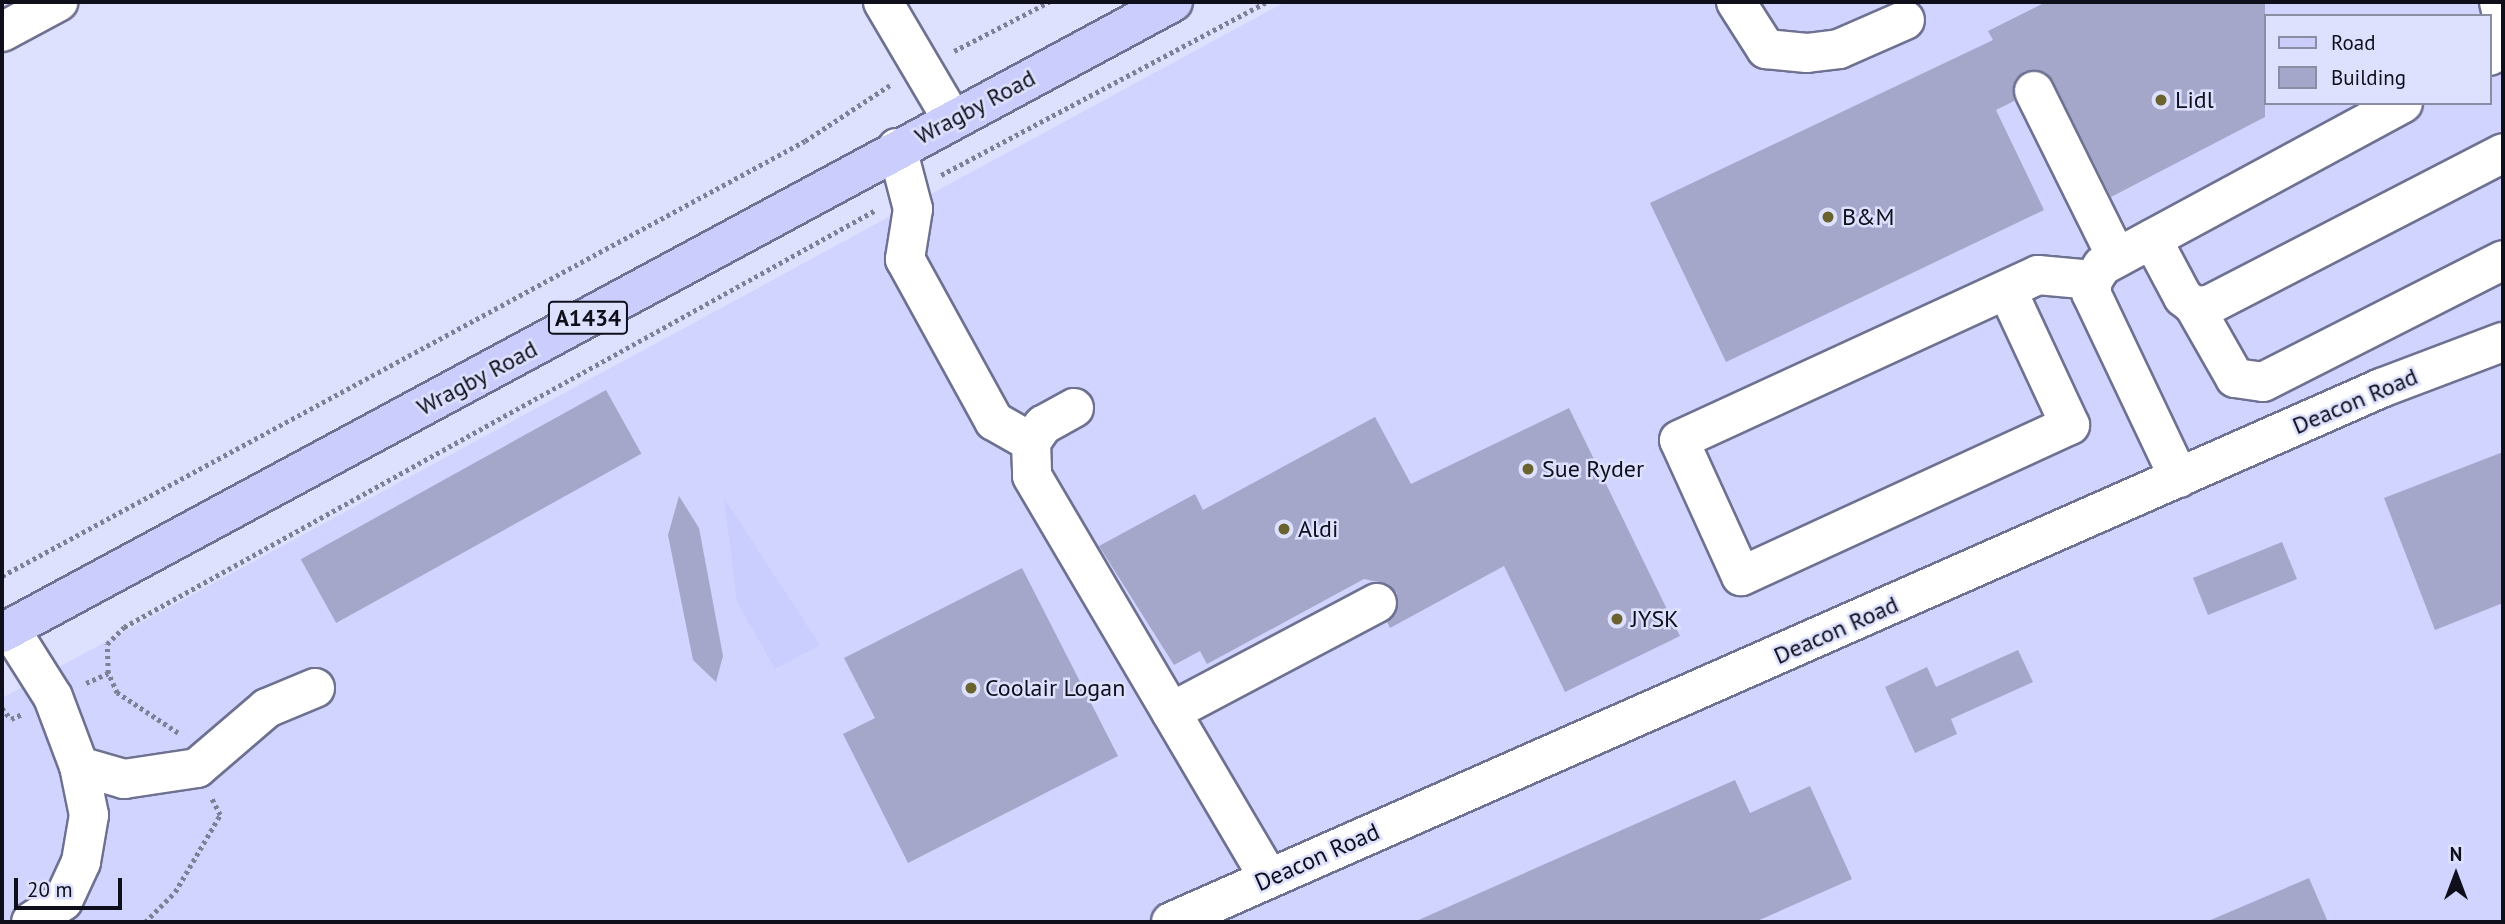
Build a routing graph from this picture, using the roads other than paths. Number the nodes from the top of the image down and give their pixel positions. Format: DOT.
graph roads {
  1 [pos="883,2"];
  2 [pos="1174,2"];
  3 [pos="1736,2"];
  4 [pos="2499,2"];
  5 [pos="48,4"];
  6 [pos="2503,19"];
  7 [pos="1905,20"];
  8 [pos="2,32"];
  9 [pos="2034,91"];
  10 [pos="2399,105"];
  11 [pos="952,118"];
  12 [pos="897,148"];
  13 [pos="2503,153"];
  14 [pos="2152,239"];
  15 [pos="2503,260"];
  16 [pos="2105,269"];
  17 [pos="2007,289"];
  18 [pos="2194,306"];
  19 [pos="2503,342"];
  20 [pos="1074,408"];
  21 [pos="1031,442"];
  22 [pos="2179,478"];
  23 [pos="1377,603"];
  24 [pos="6,631"];
  25 [pos="315,688"];
  26 [pos="1171,712"];
  27 [pos="79,766"];
  28 [pos="1269,878"];
  29 [pos="32,922"];
  30 [pos="1171,922"];
  1 -- 11 [label="street"];
  2 -- 11 [label="main road, Wragby Road / A1434"];
  3 -- 7 [label="street"];
  4 -- 6 [label="street"];
  5 -- 8 [label="street"];
  9 -- 16 [label="street"];
  10 -- 14 [label="street"];
  11 -- 12 [label="main road, Wragby Road / A1434"];
  12 -- 21 [label="street"];
  12 -- 24 [label="main road, Wragby Road / A1434"];
  13 -- 18 [label="street"];
  14 -- 16 [label="street"];
  14 -- 18 [label="street"];
  15 -- 18 [label="street"];
  16 -- 17 [label="street"];
  16 -- 22 [label="street"];
  17 -- 17 [label="street"];
  19 -- 22 [label="street, Deacon Road"];
  20 -- 21 [label="street"];
  21 -- 26 [label="street"];
  22 -- 28 [label="street, Deacon Road"];
  23 -- 26 [label="street"];
  24 -- 27 [label="street"];
  25 -- 27 [label="street"];
  26 -- 28 [label="street"];
  27 -- 29 [label="street"];
  28 -- 30 [label="street, Deacon Road"];
}
